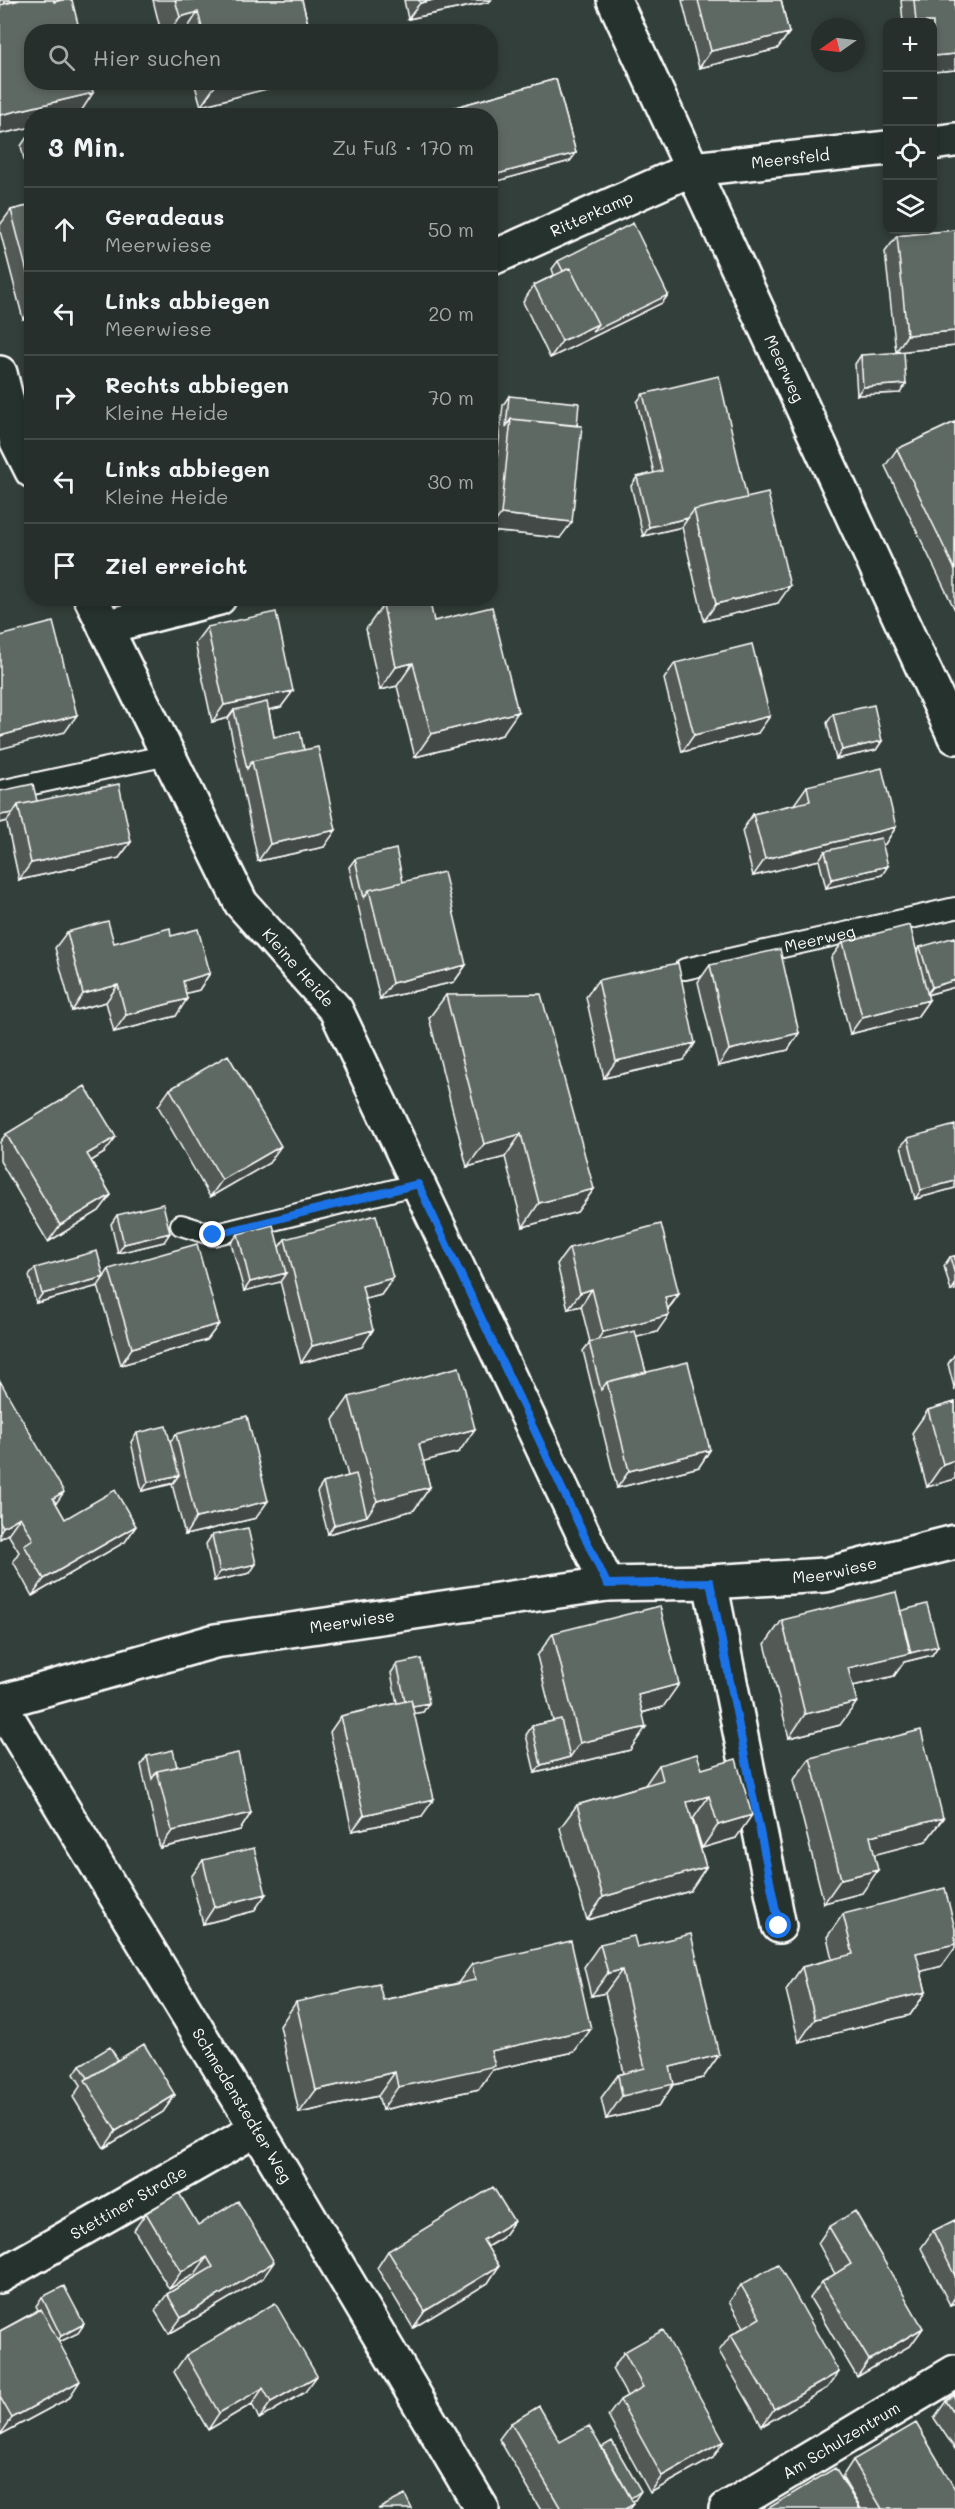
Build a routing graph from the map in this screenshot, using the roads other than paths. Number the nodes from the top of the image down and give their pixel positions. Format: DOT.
graph roads {
  1 [pos="614,0"];
  2 [pos="955,140"];
  3 [pos="937,142"];
  4 [pos="883,149"];
  5 [pos="692,170"];
  6 [pos="498,255"];
  7 [pos="0,373"];
  8 [pos="8,441"];
  9 [pos="24,461"];
  10 [pos="154,606"];
  11 [pos="98,613"];
  12 [pos="955,736"];
  13 [pos="168,755"];
  14 [pos="0,791"];
  15 [pos="955,908"];
  16 [pos="685,969"];
  17 [pos="418,1184"];
  18 [pos="182,1225"];
  19 [pos="955,1542"];
  20 [pos="710,1582"];
  21 [pos="607,1584"];
  22 [pos="0,1703"];
  23 [pos="779,1926"];
  24 [pos="257,2129"];
  25 [pos="0,2276"];
  26 [pos="955,2372"];
  27 [pos="482,2509"];
  28 [pos="726,2509"];
  1 -- 5 [label="street, Meerweg"];
  2 -- 3 [label="street"];
  4 -- 5 [label="street, Meersfeld"];
  5 -- 6 [label="street, Ritterkamp"];
  5 -- 12 [label="street, Meerweg"];
  7 -- 8 [label="street"];
  8 -- 9 [label="street"];
  10 -- 11 [label="street"];
  11 -- 13 [label="street, Kleine Heide"];
  13 -- 14 [label="lane"];
  13 -- 17 [label="street, Kleine Heide"];
  15 -- 16 [label="lane, Meerweg"];
  17 -- 18 [label="lane"];
  17 -- 21 [label="street, Kleine Heide"];
  19 -- 20 [label="street, Meerwiese"];
  20 -- 21 [label="street, Meerwiese"];
  20 -- 23 [label="street"];
  21 -- 22 [label="street, Meerwiese"];
  22 -- 24 [label="street, Schmedenstedter Weg"];
  24 -- 25 [label="street, Stettiner Straße"];
  24 -- 27 [label="street, Schmedenstedter Weg"];
  26 -- 28 [label="street, Am Schulzentrum"];
}
